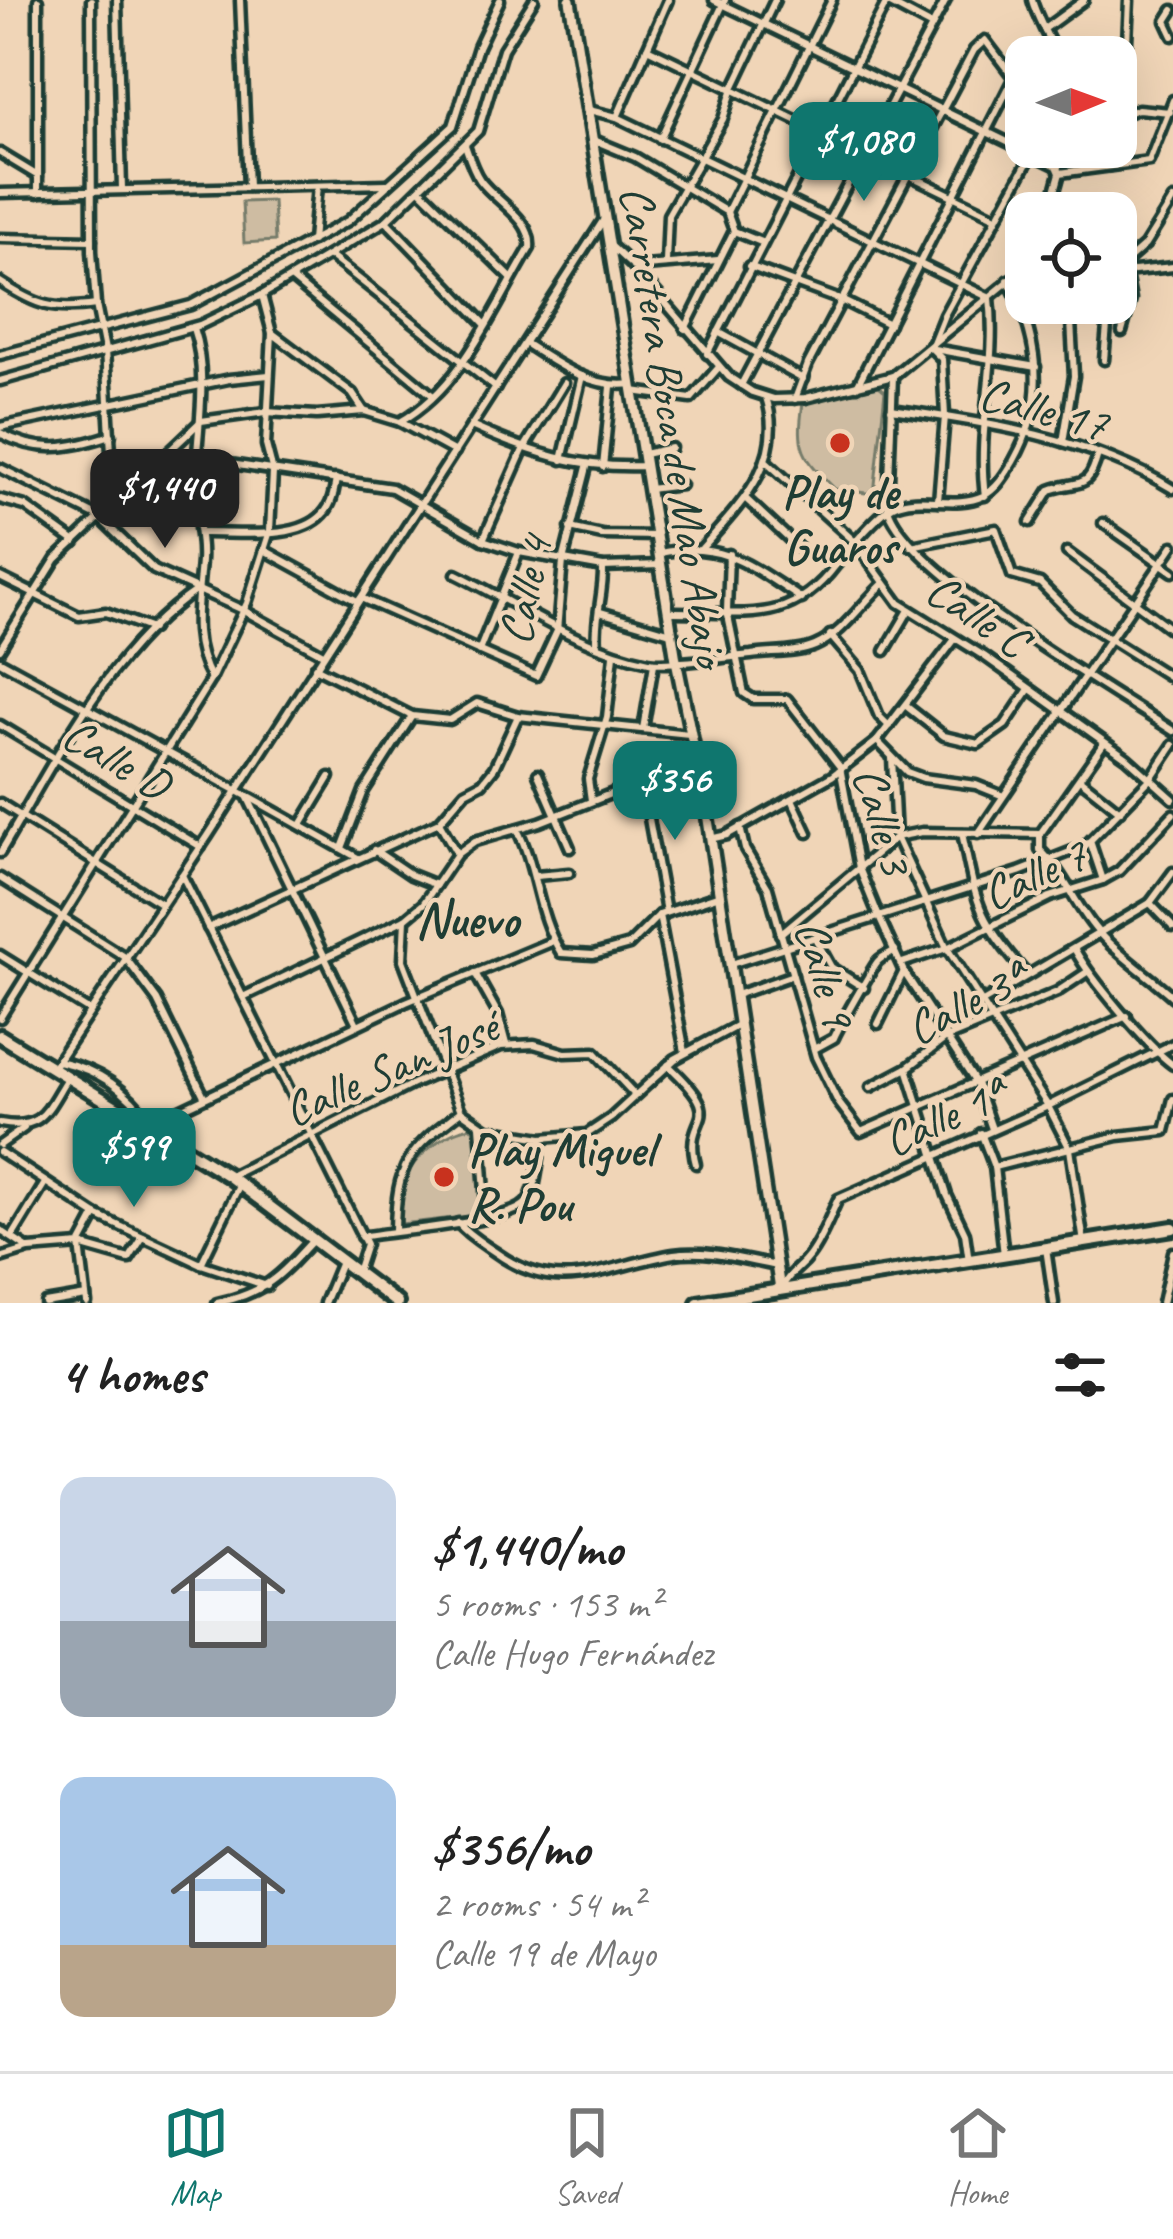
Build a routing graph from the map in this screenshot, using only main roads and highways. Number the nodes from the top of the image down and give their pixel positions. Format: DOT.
graph roads {
  1 [pos="0,1036"];
  2 [pos="1173,1228"];
  3 [pos="397,1303"];
  4 [pos="698,1303"];
  1 -- 3 [label="main road"];
  2 -- 4 [label="main road"];
}
